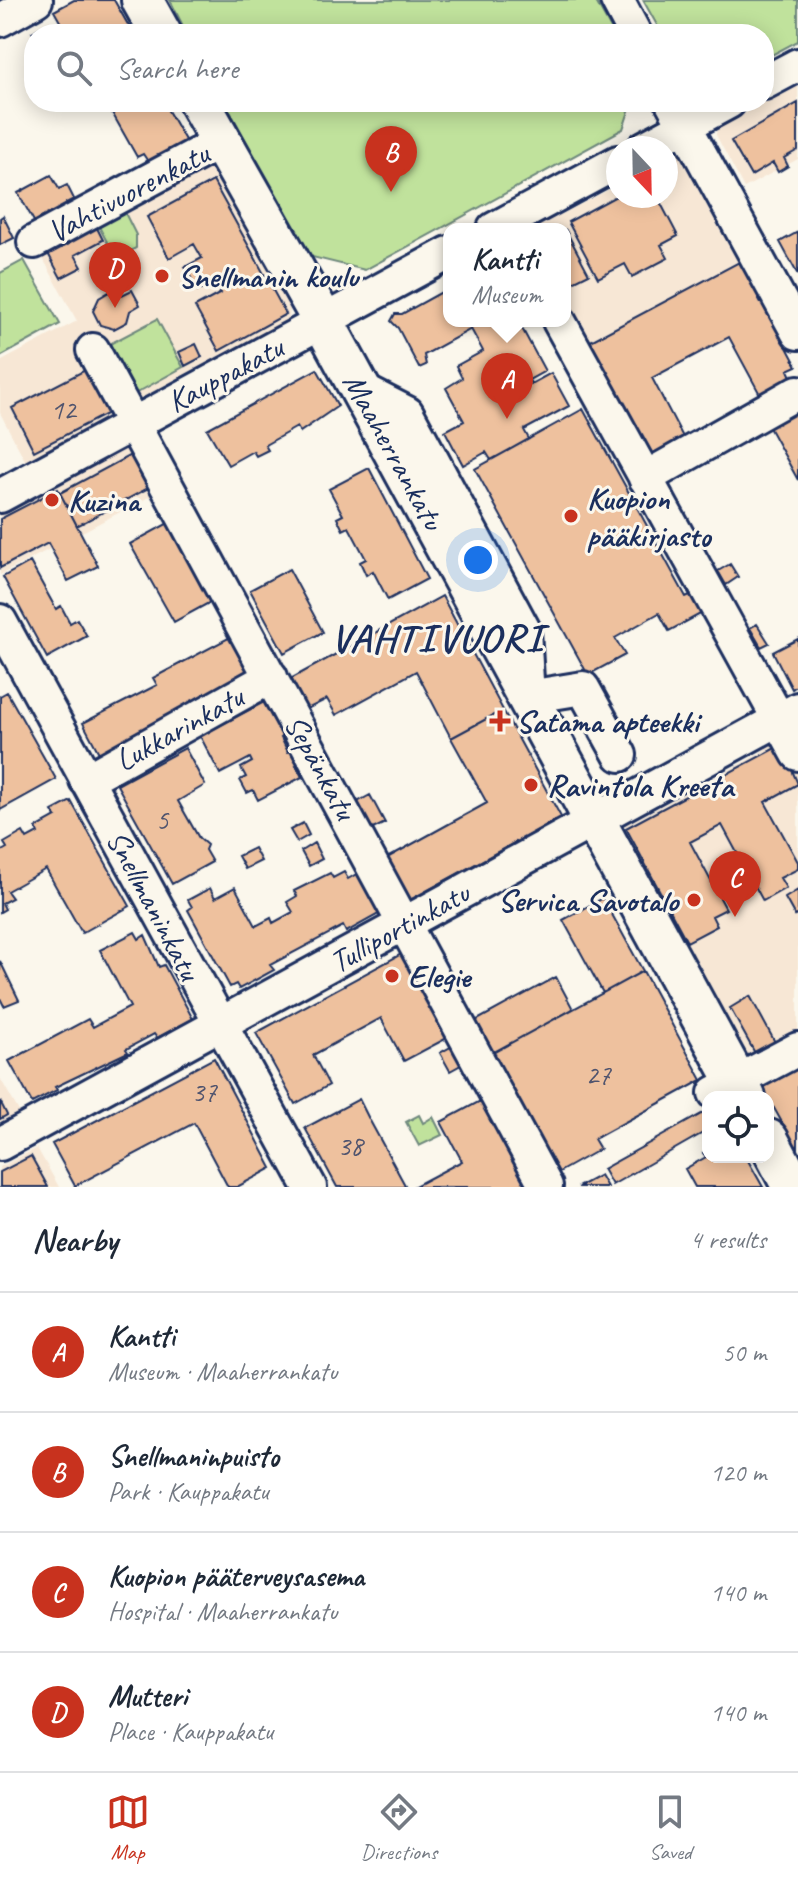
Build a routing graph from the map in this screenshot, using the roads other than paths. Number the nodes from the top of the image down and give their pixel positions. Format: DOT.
graph roads {
  1 [pos="36,0"];
  2 [pos="142,0"];
  3 [pos="617,0"];
  4 [pos="0,20"];
  5 [pos="155,24"];
  6 [pos="630,24"];
  7 [pos="798,65"];
  8 [pos="774,78"];
  9 [pos="205,112"];
  10 [pos="678,114"];
  11 [pos="656,136"];
  12 [pos="222,141"];
  13 [pos="606,169"];
  14 [pos="509,223"];
  15 [pos="34,242"];
  16 [pos="443,256"];
  17 [pos="323,321"];
  18 [pos="562,327"];
  19 [pos="798,333"];
  20 [pos="93,350"];
  21 [pos="798,392"];
  22 [pos="134,424"];
  23 [pos="645,478"];
  24 [pos="0,496"];
  25 [pos="0,621"];
  26 [pos="271,677"];
  27 [pos="528,697"];
  28 [pos="788,715"];
  29 [pos="798,754"];
  30 [pos="620,755"];
  31 [pos="86,780"];
  32 [pos="595,820"];
  33 [pos="406,923"];
  34 [pos="220,1025"];
  35 [pos="798,1049"];
  36 [pos="732,1091"];
  37 [pos="0,1144"];
  38 [pos="774,1151"];
  39 [pos="546,1186"];
  40 [pos="310,1187"];
  41 [pos="793,1187"];
  1 -- 4 [label="street"];
  2 -- 5 [label="main road"];
  3 -- 6 [label="street"];
  7 -- 8 [label="street"];
  9 -- 12 [label="main road, Maaherrankatu"];
  10 -- 11 [label="street"];
  10 -- 19 [label="street"];
  12 -- 15 [label="street, Vahtivuorenkatu"];
  12 -- 17 [label="main road, Maaherrankatu"];
  13 -- 14 [label="street"];
  16 -- 17 [label="street, Kauppakatu"];
  17 -- 22 [label="street, Kauppakatu"];
  17 -- 27 [label="main road, Maaherrankatu"];
  18 -- 23 [label="street"];
  20 -- 22 [label="street, Sepänkatu"];
  21 -- 23 [label="street"];
  22 -- 24 [label="street, Kauppakatu"];
  22 -- 26 [label="street, Sepänkatu"];
  23 -- 28 [label="street"];
  25 -- 31 [label="street, Snellmaninkatu"];
  26 -- 31 [label="street, Lukkarinkatu"];
  26 -- 33 [label="street, Sepänkatu"];
  27 -- 30 [label="street"];
  27 -- 32 [label="main road, Maaherrankatu"];
  28 -- 29 [label="street"];
  28 -- 32 [label="street, Tulliportinkatu"];
  31 -- 34 [label="street, Snellmaninkatu"];
  32 -- 33 [label="street, Tulliportinkatu"];
  32 -- 36 [label="main road, Maaherrankatu"];
  33 -- 34 [label="street, Tulliportinkatu"];
  33 -- 39 [label="street, Sepänkatu"];
  34 -- 37 [label="street, Tulliportinkatu"];
  34 -- 40 [label="street, Snellmaninkatu"];
  35 -- 36 [label="street"];
  38 -- 41 [label="main road"];
}
